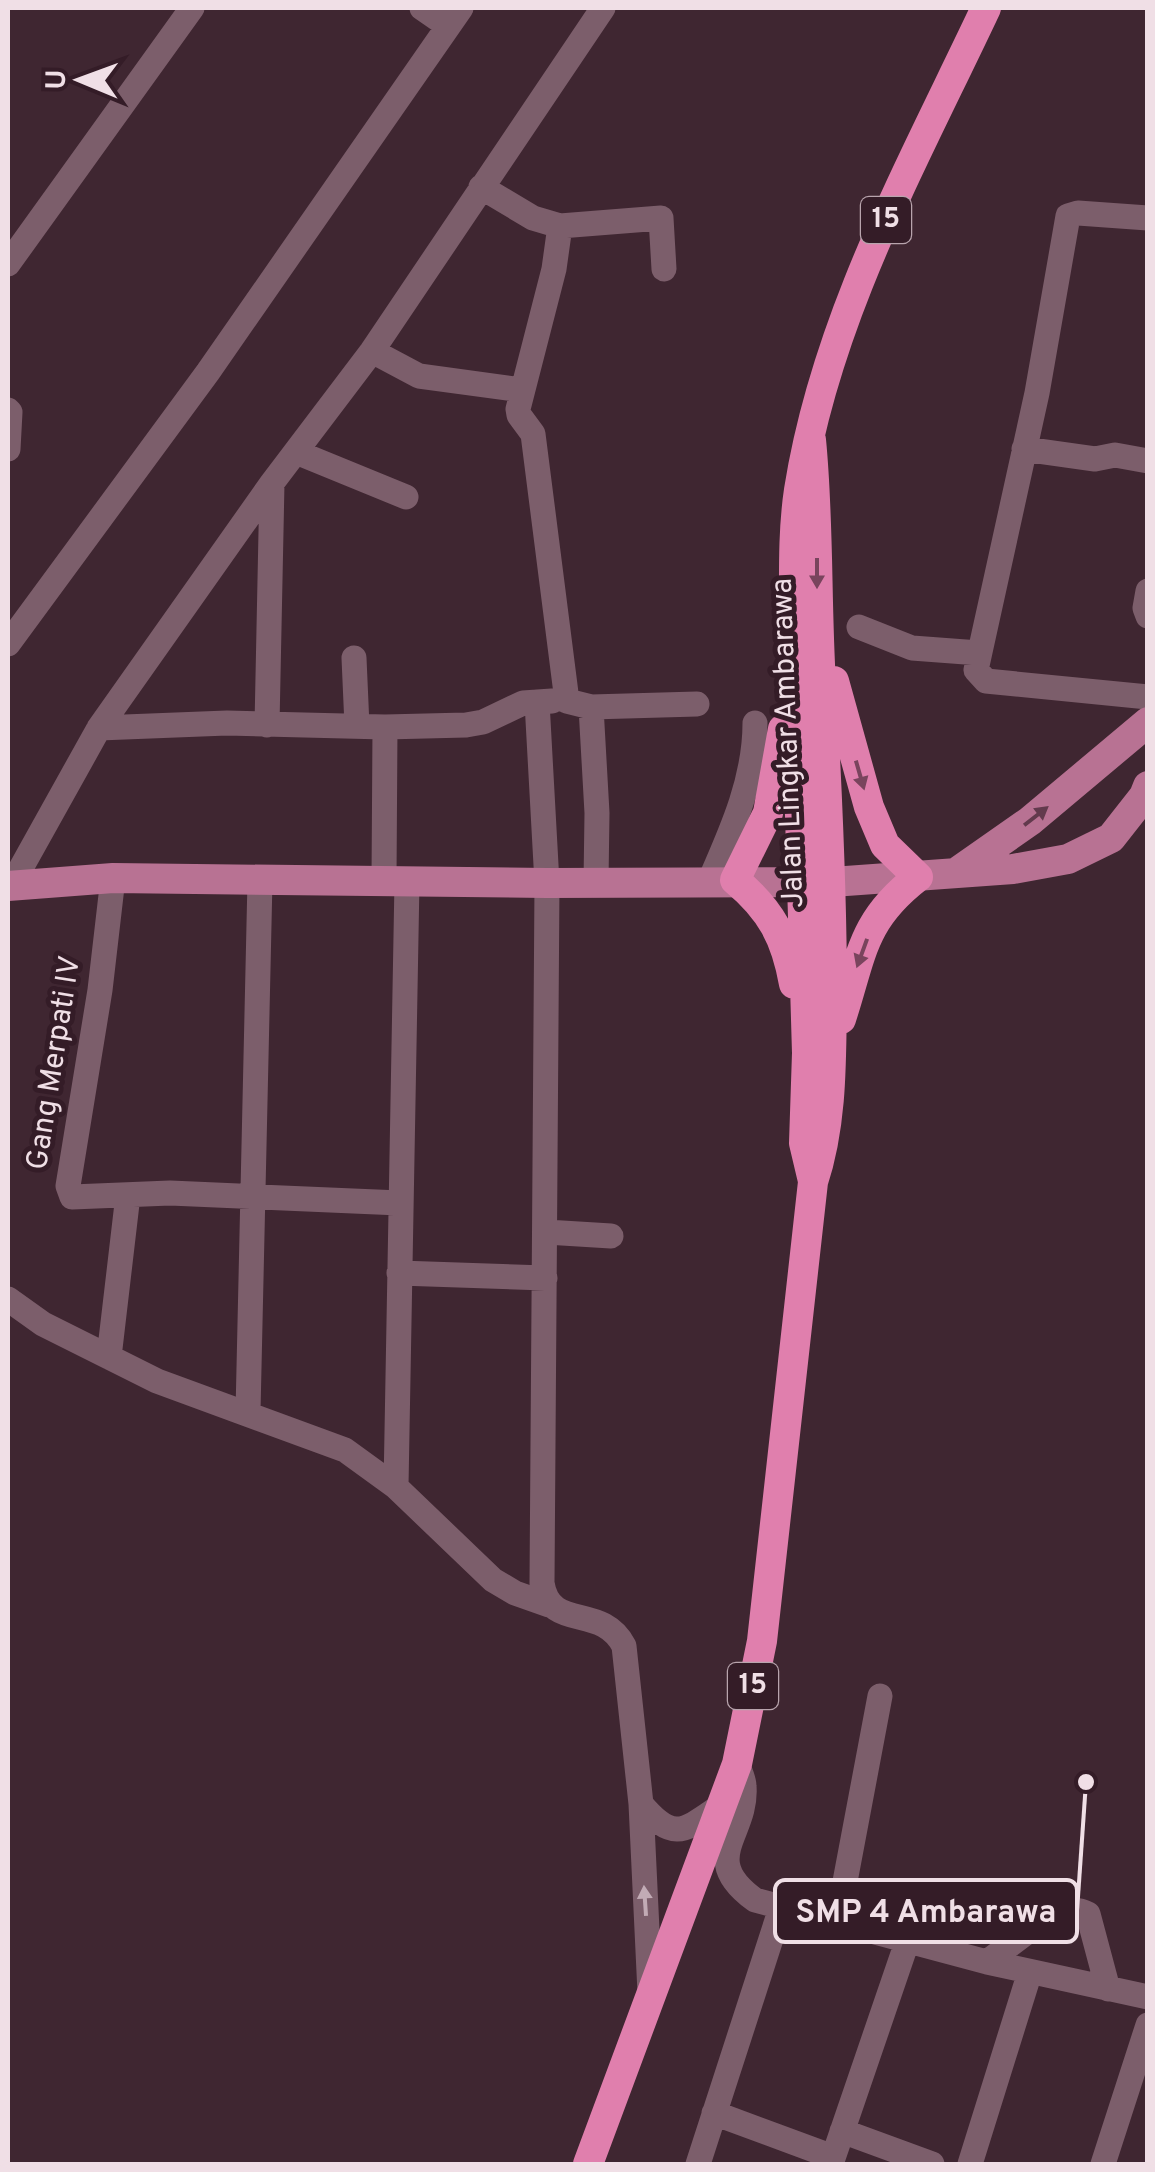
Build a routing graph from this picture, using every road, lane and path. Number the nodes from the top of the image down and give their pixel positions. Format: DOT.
graph roads {
  1 [pos="190,8"];
  2 [pos="422,8"];
  3 [pos="603,8"];
  4 [pos="986,8"];
  5 [pos="454,17"];
  6 [pos="480,187"];
  7 [pos="1148,218"];
  8 [pos="560,226"];
  9 [pos="8,264"];
  10 [pos="664,269"];
  11 [pos="372,350"];
  12 [pos="520,390"];
  13 [pos="8,410"];
  14 [pos="8,449"];
  15 [pos="1024,450"];
  16 [pos="296,452"];
  17 [pos="1148,461"];
  18 [pos="272,484"];
  19 [pos="406,497"];
  20 [pos="1148,591"];
  21 [pos="805,613"];
  22 [pos="1148,616"];
  23 [pos="858,627"];
  24 [pos="8,644"];
  25 [pos="980,654"];
  26 [pos="354,658"];
  27 [pos="1148,697"];
  28 [pos="537,702"];
  29 [pos="580,704"];
  30 [pos="697,704"];
  31 [pos="1148,722"];
  32 [pos="755,723"];
  33 [pos="267,725"];
  34 [pos="357,726"];
  35 [pos="385,727"];
  36 [pos="99,728"];
  37 [pos="1148,786"];
  38 [pos="957,872"];
  39 [pos="918,877"];
  40 [pos="114,878"];
  41 [pos="260,880"];
  42 [pos="723,880"];
  43 [pos="395,881"];
  44 [pos="818,881"];
  45 [pos="596,882"];
  46 [pos="547,883"];
  47 [pos="9,886"];
  48 [pos="819,1052"];
  49 [pos="128,1195"];
  50 [pos="252,1196"];
  51 [pos="400,1202"];
  52 [pos="546,1232"];
  53 [pos="611,1236"];
  54 [pos="399,1273"];
  55 [pos="544,1278"];
  56 [pos="8,1299"];
  57 [pos="109,1357"];
  58 [pos="248,1412"];
  59 [pos="396,1487"];
  60 [pos="549,1604"];
  61 [pos="880,1696"];
  62 [pos="737,1764"];
  63 [pos="641,1804"];
  64 [pos="722,1805"];
  65 [pos="781,1908"];
  66 [pos="837,1924"];
  67 [pos="907,1942"];
  68 [pos="987,1962"];
  69 [pos="1030,1972"];
  70 [pos="1108,1989"];
  71 [pos="1148,1997"];
  72 [pos="651,1998"];
  73 [pos="1148,2025"];
  74 [pos="714,2114"];
  75 [pos="842,2131"];
  76 [pos="832,2161"];
  77 [pos="588,2164"];
  78 [pos="698,2164"];
  79 [pos="932,2164"];
  80 [pos="970,2164"];
  81 [pos="1103,2164"];
  1 -- 9 [label="street"];
  2 -- 5 [label="street"];
  3 -- 6 [label="street"];
  4 -- 21 [label="highway, Jalan Lingkar Ambarawa / 15"];
  5 -- 24 [label="street"];
  6 -- 8 [label="street"];
  6 -- 11 [label="street"];
  7 -- 15 [label="street"];
  8 -- 10 [label="street"];
  8 -- 12 [label="street"];
  11 -- 12 [label="street"];
  11 -- 16 [label="street"];
  12 -- 29 [label="street"];
  13 -- 14 [label="street"];
  15 -- 17 [label="street"];
  15 -- 25 [label="street"];
  16 -- 18 [label="street"];
  16 -- 19 [label="street"];
  18 -- 33 [label="street"];
  18 -- 36 [label="street"];
  20 -- 22 [label="street"];
  21 -- 39 [label="highway, one-way"];
  21 -- 42 [label="highway"];
  21 -- 44 [label="highway, Jalan Lingkar Ambarawa / 15"];
  23 -- 25 [label="street"];
  25 -- 27 [label="street"];
  26 -- 34 [label="street"];
  28 -- 29 [label="street"];
  28 -- 35 [label="street"];
  28 -- 46 [label="street"];
  29 -- 30 [label="street"];
  29 -- 45 [label="street"];
  38 -- 31 [label="main road, one-way"];
  32 -- 42 [label="street"];
  33 -- 34 [label="street"];
  33 -- 36 [label="street"];
  34 -- 35 [label="street"];
  35 -- 43 [label="street"];
  36 -- 47 [label="street"];
  37 -- 38 [label="main road"];
  38 -- 39 [label="main road"];
  39 -- 44 [label="main road"];
  39 -- 48 [label="highway, one-way"];
  40 -- 41 [label="main road"];
  40 -- 47 [label="main road"];
  40 -- 49 [label="street, Gang Merpati IV"];
  41 -- 43 [label="main road"];
  41 -- 50 [label="street"];
  42 -- 44 [label="main road"];
  42 -- 45 [label="main road"];
  42 -- 48 [label="highway"];
  43 -- 46 [label="main road"];
  43 -- 51 [label="street"];
  44 -- 48 [label="highway, Jalan Lingkar Ambarawa / 15"];
  45 -- 46 [label="main road"];
  46 -- 52 [label="street"];
  48 -- 62 [label="highway, Jalan Lingkar Ambarawa / 15"];
  49 -- 50 [label="street, Gang Merpati IV"];
  49 -- 57 [label="street"];
  50 -- 51 [label="street, Gang Merpati IV"];
  50 -- 58 [label="street"];
  51 -- 54 [label="street"];
  52 -- 53 [label="street"];
  52 -- 55 [label="street"];
  54 -- 55 [label="street"];
  54 -- 59 [label="street"];
  55 -- 60 [label="street"];
  56 -- 57 [label="street"];
  57 -- 58 [label="street"];
  58 -- 59 [label="street"];
  59 -- 60 [label="street"];
  60 -- 63 [label="street"];
  61 -- 66 [label="street"];
  62 -- 64 [label="highway, 15"];
  62 -- 65 [label="street"];
  63 -- 64 [label="street"];
  72 -- 63 [label="street, one-way"];
  64 -- 72 [label="highway, 15"];
  65 -- 66 [label="street"];
  65 -- 74 [label="street"];
  66 -- 67 [label="street"];
  67 -- 68 [label="street"];
  67 -- 75 [label="street"];
  68 -- 69 [label="street"];
  68 -- 70 [label="street"];
  69 -- 70 [label="street"];
  69 -- 80 [label="street"];
  70 -- 71 [label="street"];
  72 -- 77 [label="highway, 15"];
  73 -- 81 [label="street"];
  74 -- 76 [label="street"];
  74 -- 78 [label="street"];
  75 -- 76 [label="street"];
  75 -- 79 [label="street"];
}
